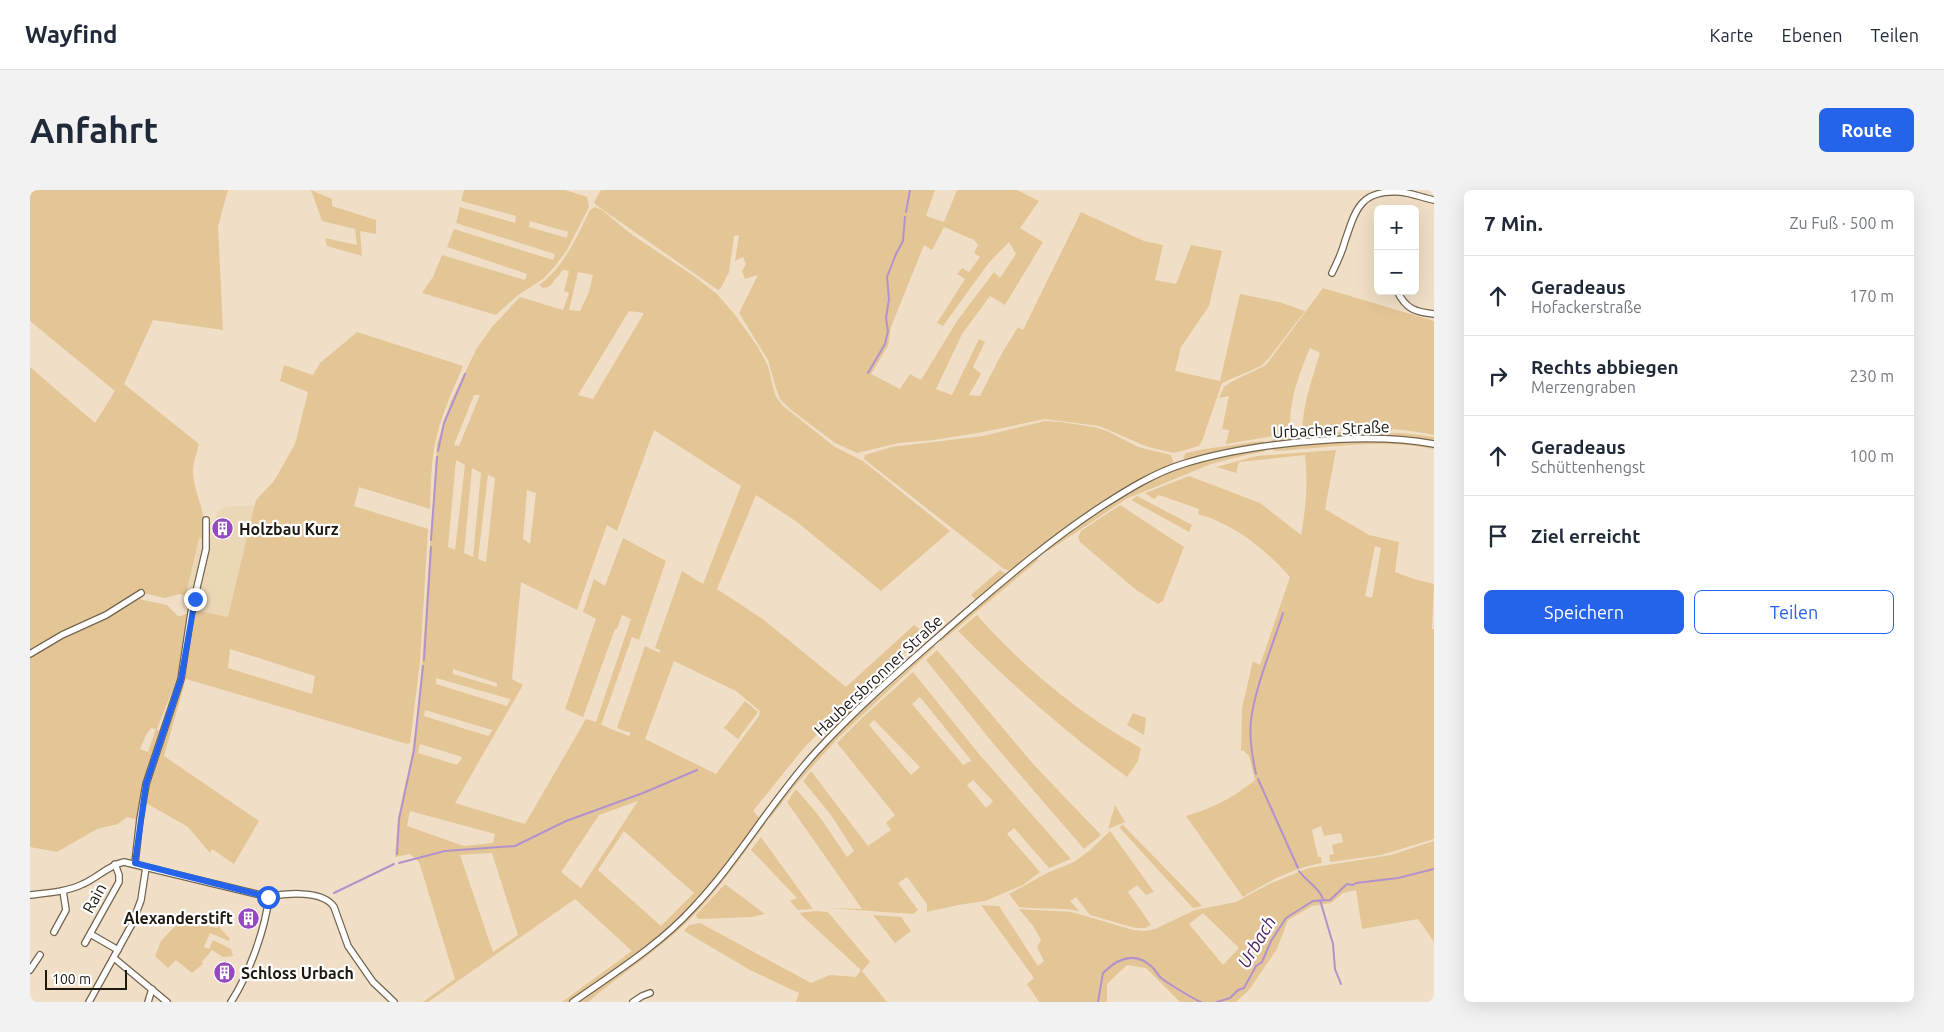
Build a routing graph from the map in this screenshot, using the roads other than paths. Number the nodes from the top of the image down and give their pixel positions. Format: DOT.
graph roads {
  1 [pos="1434,200"];
  2 [pos="1332,273"];
  3 [pos="1398,295"];
  4 [pos="1434,314"];
  5 [pos="1434,444"];
  6 [pos="1229,452"];
  7 [pos="206,520"];
  8 [pos="141,593"];
  9 [pos="30,654"];
  10 [pos="135,863"];
  11 [pos="115,864"];
  12 [pos="146,867"];
  13 [pos="63,891"];
  14 [pos="30,894"];
  15 [pos="268,897"];
  16 [pos="54,932"];
  17 [pos="91,932"];
  18 [pos="85,943"];
  19 [pos="118,950"];
  20 [pos="40,955"];
  21 [pos="114,958"];
  22 [pos="30,970"];
  23 [pos="152,990"];
  24 [pos="650,993"];
  25 [pos="89,1002"];
  26 [pos="148,1002"];
  27 [pos="167,1002"];
  28 [pos="232,1002"];
  29 [pos="394,1002"];
  30 [pos="573,1002"];
  31 [pos="633,1002"];
  1 -- 2 [label="street"];
  3 -- 4 [label="street"];
  5 -- 6 [label="street, Urbacher Straße"];
  6 -- 30 [label="street, Haubersbronner Straße"];
  7 -- 10 [label="street"];
  8 -- 9 [label="street"];
  10 -- 11 [label="street"];
  10 -- 12 [label="street"];
  11 -- 13 [label="street"];
  11 -- 17 [label="street, Rain"];
  12 -- 15 [label="street"];
  12 -- 19 [label="street"];
  13 -- 14 [label="street"];
  13 -- 16 [label="street"];
  15 -- 28 [label="street"];
  15 -- 29 [label="street"];
  17 -- 18 [label="street, Rain"];
  17 -- 19 [label="street"];
  19 -- 21 [label="street"];
  20 -- 22 [label="street"];
  21 -- 23 [label="street"];
  21 -- 25 [label="street"];
  23 -- 26 [label="street"];
  23 -- 27 [label="street"];
  24 -- 31 [label="street"];
}
